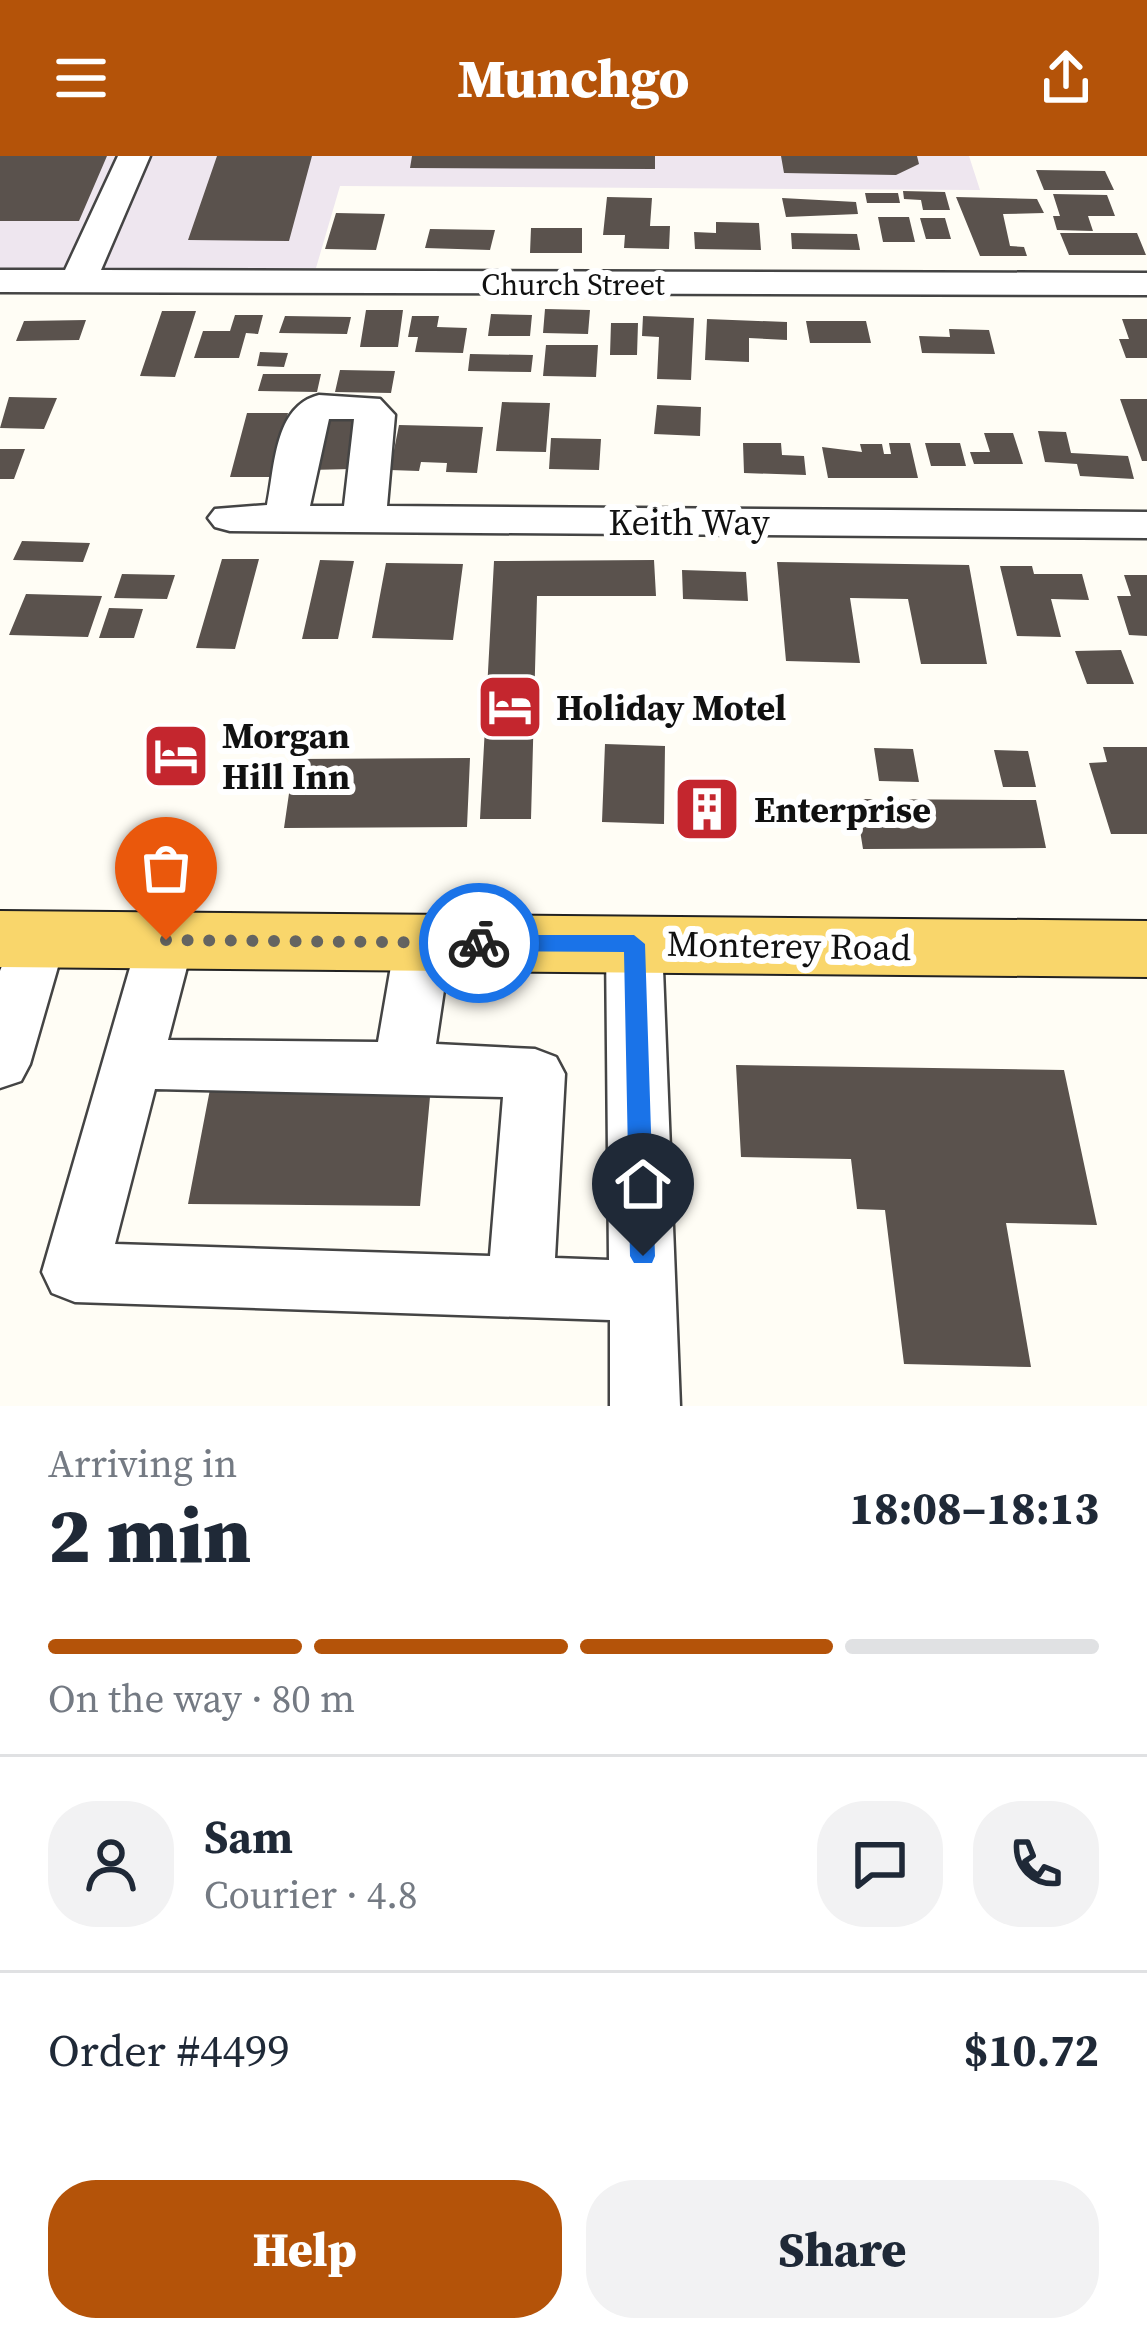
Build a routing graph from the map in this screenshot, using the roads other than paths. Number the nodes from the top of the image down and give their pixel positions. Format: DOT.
graph roads {
  1 [pos="134,156"];
  2 [pos="0,281"];
  3 [pos="78,282"];
  4 [pos="1147,284"];
  5 [pos="230,518"];
  6 [pos="286,518"];
  7 [pos="364,519"];
  8 [pos="1147,526"];
  9 [pos="19,939"];
  10 [pos="166,940"];
  11 [pos="423,943"];
  12 [pos="634,944"];
  13 [pos="1147,949"];
  14 [pos="0,1064"];
  15 [pos="131,1064"];
  16 [pos="403,1067"];
  17 [pos="520,1287"];
  18 [pos="644,1292"];
  19 [pos="646,1406"];
  1 -- 3 [label="street"];
  2 -- 3 [label="street, Church Street"];
  3 -- 4 [label="street, Church Street"];
  5 -- 6 [label="street, Keith Way"];
  6 -- 7 [label="street, Keith Way"];
  6 -- 7 [label="street"];
  7 -- 8 [label="street, Keith Way"];
  9 -- 10 [label="main road, Monterey Road"];
  9 -- 14 [label="street"];
  10 -- 11 [label="main road, Monterey Road"];
  10 -- 15 [label="street"];
  11 -- 12 [label="main road, Monterey Road"];
  11 -- 16 [label="street"];
  12 -- 13 [label="main road, Monterey Road"];
  12 -- 18 [label="street"];
  15 -- 16 [label="street"];
  15 -- 17 [label="street"];
  16 -- 17 [label="street"];
  17 -- 18 [label="street"];
  18 -- 19 [label="street"];
}
